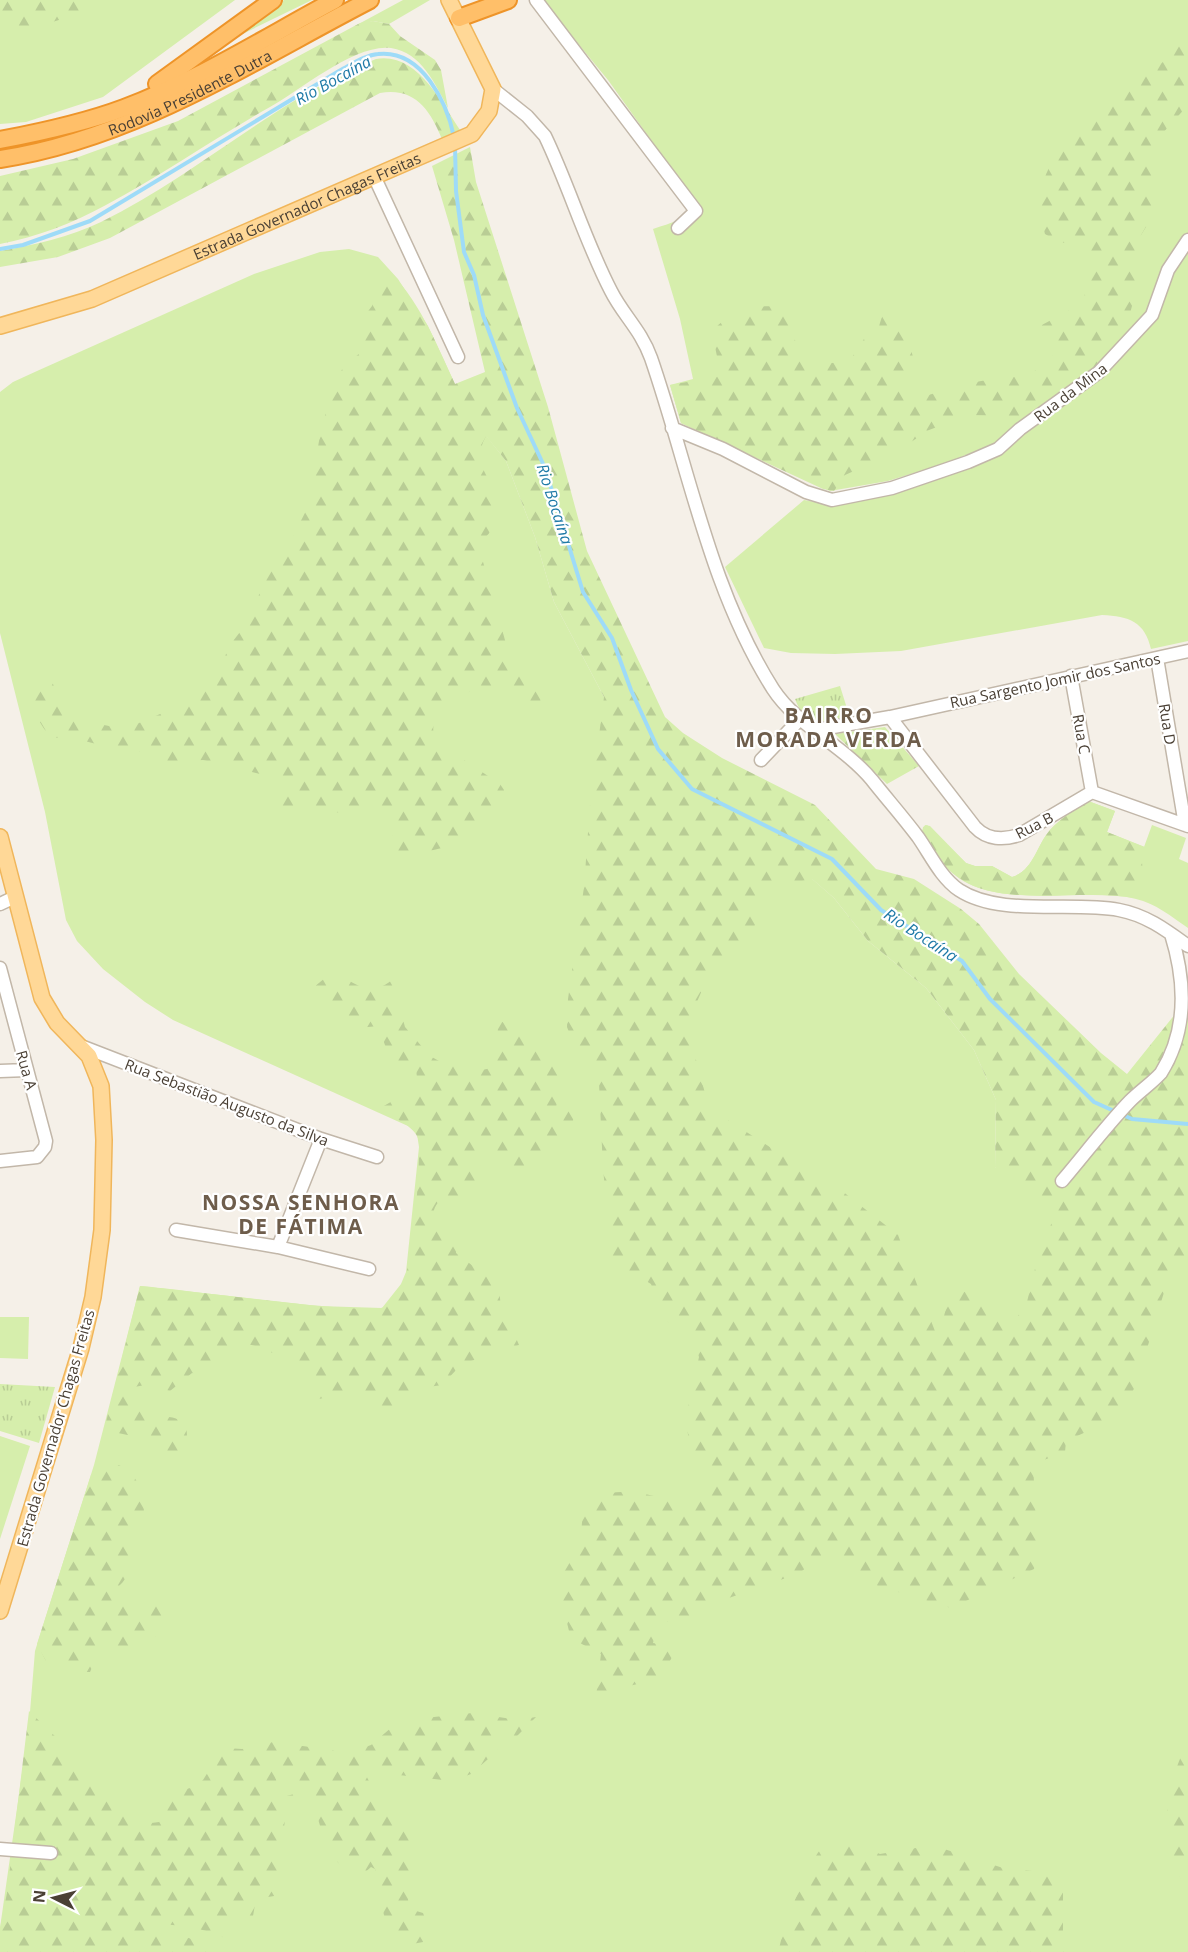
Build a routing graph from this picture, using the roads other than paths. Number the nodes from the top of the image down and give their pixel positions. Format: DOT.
graph roads {
  1 [pos="273,0"];
  2 [pos="335,0"];
  3 [pos="449,0"];
  4 [pos="508,0"];
  5 [pos="536,0"];
  6 [pos="368,1"];
  7 [pos="459,18"];
  8 [pos="493,89"];
  9 [pos="124,108"];
  10 [pos="0,140"];
  11 [pos="0,159"];
  12 [pos="374,176"];
  13 [pos="678,228"];
  14 [pos="1188,240"];
  15 [pos="0,326"];
  16 [pos="458,357"];
  17 [pos="672,428"];
  18 [pos="1188,651"];
  19 [pos="1157,658"];
  20 [pos="1071,676"];
  21 [pos="890,717"];
  22 [pos="800,719"];
  23 [pos="816,729"];
  24 [pos="760,760"];
  25 [pos="1092,792"];
  26 [pos="1186,826"];
  27 [pos="0,837"];
  28 [pos="15,897"];
  29 [pos="0,904"];
  30 [pos="1171,934"];
  31 [pos="1188,946"];
  32 [pos="0,968"];
  33 [pos="2,982"];
  34 [pos="78,1044"];
  35 [pos="27,1070"];
  36 [pos="0,1071"];
  37 [pos="321,1139"];
  38 [pos="377,1157"];
  39 [pos="0,1161"];
  40 [pos="1062,1181"];
  41 [pos="176,1230"];
  42 [pos="278,1247"];
  43 [pos="369,1269"];
  44 [pos="0,1611"];
  45 [pos="0,1849"];
  46 [pos="51,1853"];
  1 -- 9 [label="highway"];
  2 -- 9 [label="highway, Rodovia Presidente Dutra"];
  3 -- 7 [label="main road"];
  4 -- 7 [label="highway"];
  5 -- 13 [label="street"];
  6 -- 11 [label="highway, Rodovia Presidente Dutra"];
  7 -- 8 [label="main road"];
  8 -- 12 [label="main road, Estrada Governador Chagas Freitas"];
  8 -- 17 [label="street"];
  9 -- 10 [label="highway, Rodovia Presidente Dutra"];
  12 -- 15 [label="main road, Estrada Governador Chagas Freitas"];
  12 -- 16 [label="street"];
  14 -- 17 [label="street, Rua da Mina"];
  17 -- 22 [label="street"];
  18 -- 19 [label="street, Rua Sargento Jomir dos Santos"];
  19 -- 20 [label="street, Rua Sargento Jomir dos Santos"];
  19 -- 26 [label="street, Rua D"];
  20 -- 21 [label="street, Rua Sargento Jomir dos Santos"];
  20 -- 25 [label="street, Rua C"];
  21 -- 23 [label="street, Rua Sargento Jomir dos Santos"];
  21 -- 25 [label="street, Rua B"];
  22 -- 23 [label="street"];
  22 -- 24 [label="street"];
  23 -- 30 [label="street"];
  25 -- 26 [label="street"];
  27 -- 28 [label="main road, Estrada Governador Chagas Freitas"];
  28 -- 29 [label="street"];
  28 -- 34 [label="main road, Estrada Governador Chagas Freitas"];
  30 -- 31 [label="street"];
  30 -- 40 [label="street"];
  32 -- 33 [label="street, Rua A"];
  33 -- 35 [label="street, Rua A"];
  34 -- 37 [label="street, Rua Sebastião Augusto da Silva"];
  34 -- 44 [label="main road, Estrada Governador Chagas Freitas"];
  35 -- 36 [label="street"];
  35 -- 39 [label="street, Rua A"];
  37 -- 38 [label="street, Rua Sebastião Augusto da Silva"];
  37 -- 42 [label="street"];
  41 -- 42 [label="street"];
  42 -- 43 [label="street"];
  45 -- 46 [label="street"];
}
